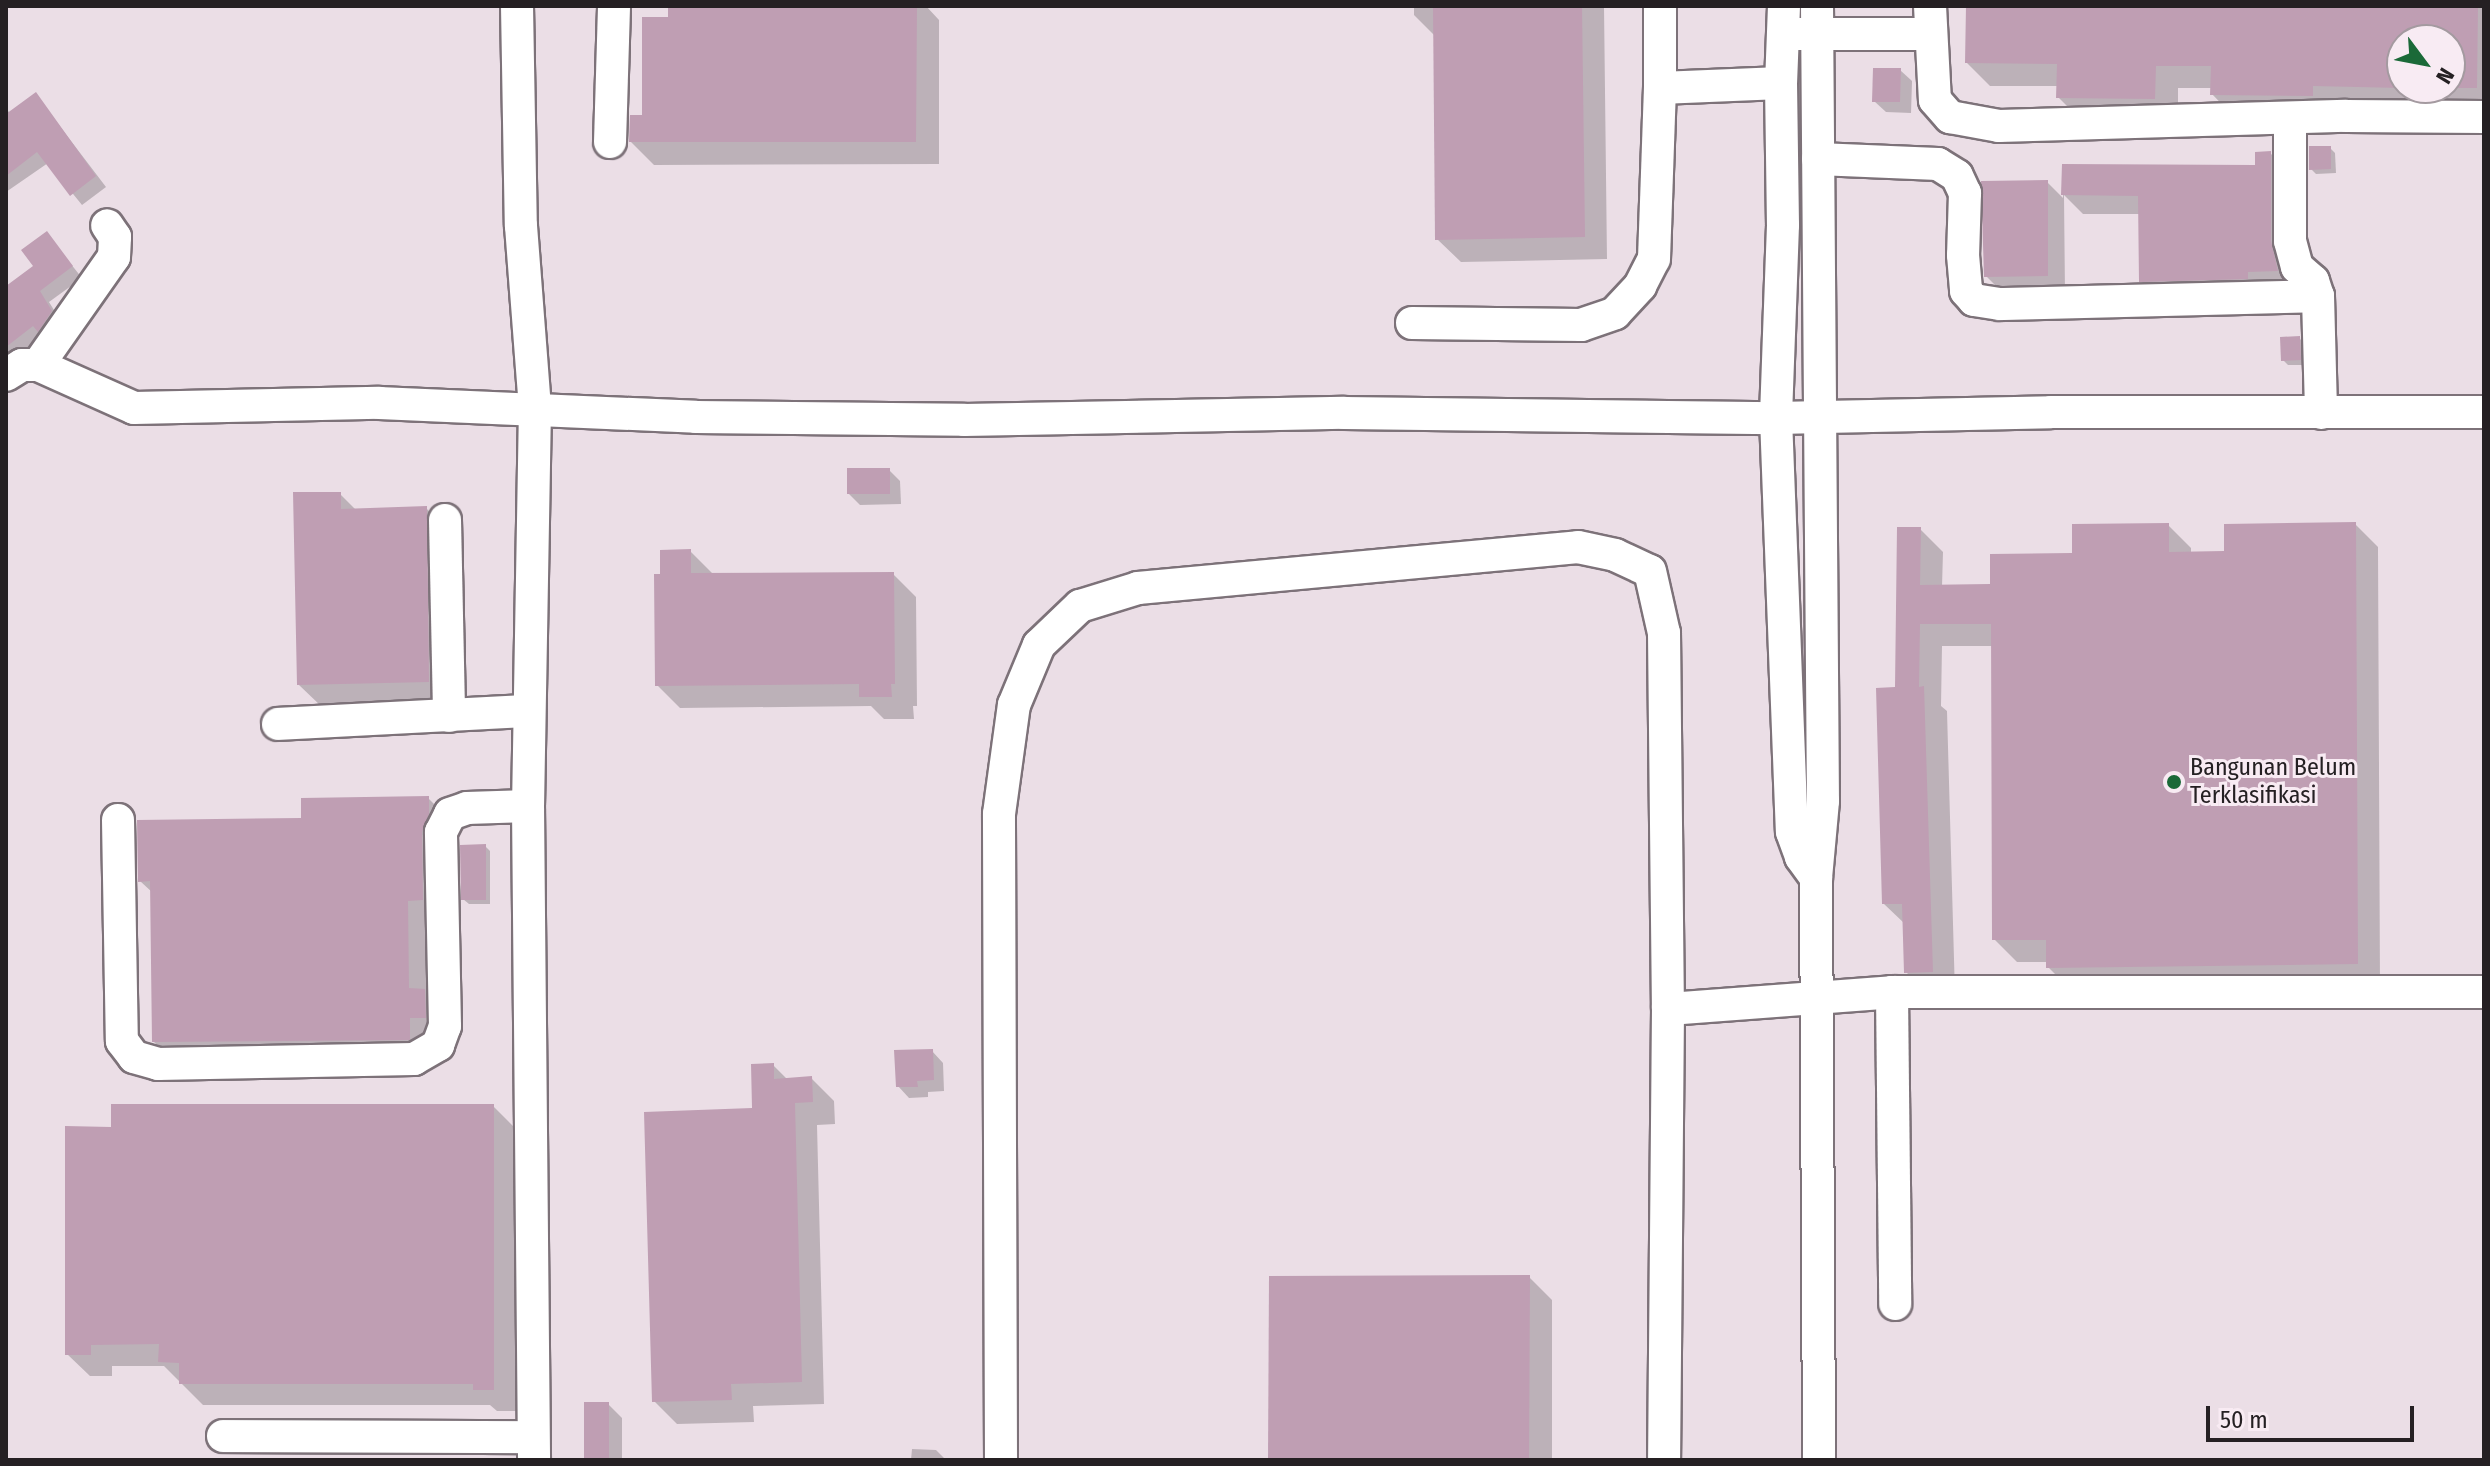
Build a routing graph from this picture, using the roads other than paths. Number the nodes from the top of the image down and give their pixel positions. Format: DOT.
graph roads {
  1 [pos="517,6"];
  2 [pos="614,6"];
  3 [pos="1660,6"];
  4 [pos="1817,19"];
  5 [pos="1930,20"];
  6 [pos="1784,21"];
  7 [pos="1781,83"];
  8 [pos="1660,88"];
  9 [pos="2484,117"];
  10 [pos="2290,118"];
  11 [pos="610,142"];
  12 [pos="1818,159"];
  13 [pos="107,225"];
  14 [pos="2318,296"];
  15 [pos="1412,323"];
  16 [pos="38,365"];
  17 [pos="6,375"];
  18 [pos="535,407"];
  19 [pos="2484,412"];
  20 [pos="2321,413"];
  21 [pos="1822,417"];
  22 [pos="1776,418"];
  23 [pos="445,520"];
  24 [pos="529,711"];
  25 [pos="449,716"];
  26 [pos="278,724"];
  27 [pos="528,806"];
  28 [pos="118,820"];
  29 [pos="1816,878"];
  30 [pos="1892,992"];
  31 [pos="2484,992"];
  32 [pos="1818,997"];
  33 [pos="1668,1009"];
  34 [pos="1895,1304"];
  35 [pos="223,1436"];
  36 [pos="533,1448"];
  37 [pos="1001,1460"];
  38 [pos="1664,1460"];
  39 [pos="1819,1460"];
  1 -- 18 [label="street"];
  2 -- 11 [label="street"];
  3 -- 8 [label="street"];
  4 -- 5 [label="street"];
  4 -- 6 [label="street"];
  4 -- 12 [label="street"];
  5 -- 10 [label="street"];
  6 -- 7 [label="street"];
  7 -- 8 [label="street"];
  7 -- 22 [label="street"];
  8 -- 15 [label="street"];
  9 -- 10 [label="street"];
  10 -- 14 [label="street"];
  12 -- 14 [label="street"];
  12 -- 21 [label="street"];
  13 -- 16 [label="street"];
  14 -- 20 [label="street"];
  16 -- 17 [label="street"];
  16 -- 18 [label="street"];
  18 -- 22 [label="street"];
  18 -- 24 [label="street"];
  19 -- 20 [label="street"];
  20 -- 21 [label="street"];
  21 -- 22 [label="street"];
  21 -- 29 [label="street"];
  22 -- 29 [label="street"];
  23 -- 25 [label="street"];
  24 -- 25 [label="street"];
  24 -- 27 [label="street"];
  25 -- 26 [label="street"];
  27 -- 28 [label="street"];
  27 -- 36 [label="street"];
  29 -- 32 [label="street"];
  30 -- 31 [label="street"];
  30 -- 32 [label="street"];
  30 -- 34 [label="street"];
  32 -- 33 [label="street"];
  32 -- 39 [label="street"];
  33 -- 37 [label="street"];
  33 -- 38 [label="street"];
  35 -- 36 [label="street"];
}
